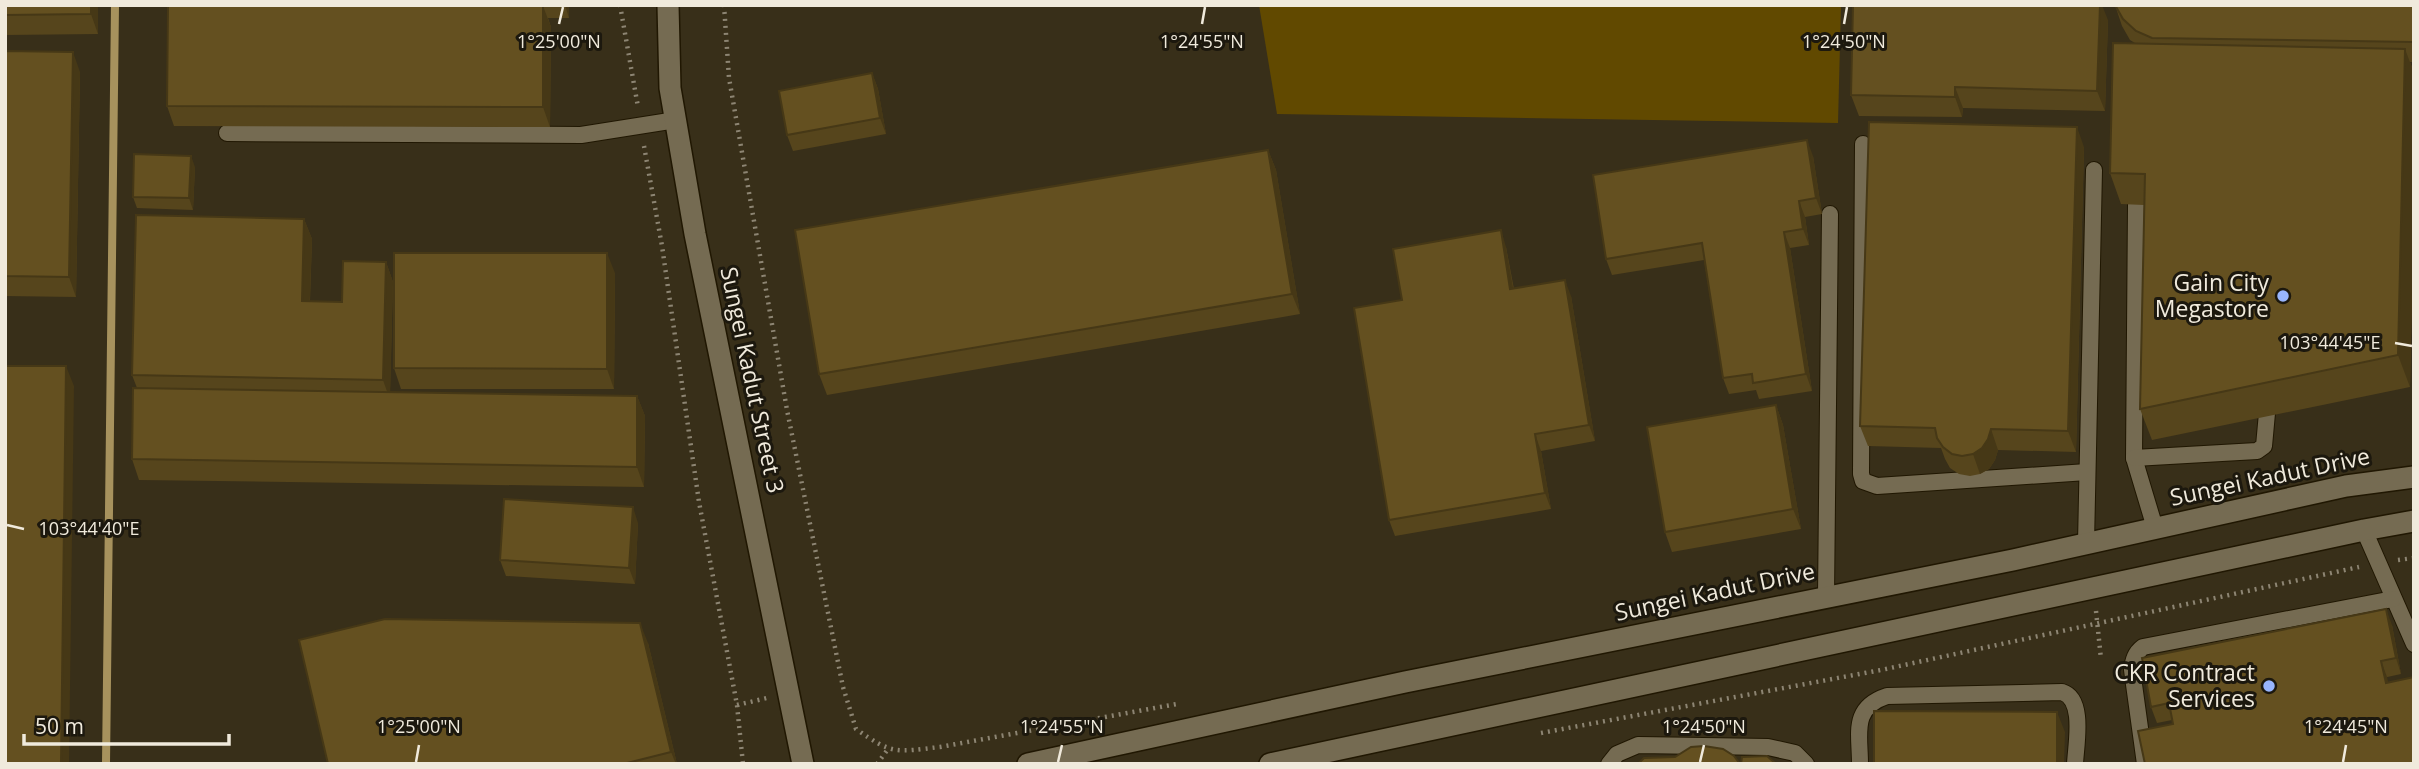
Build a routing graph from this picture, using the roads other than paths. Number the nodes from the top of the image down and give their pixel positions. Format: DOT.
graph roads {
  1 [pos="668,5"];
  2 [pos="676,120"];
  3 [pos="227,133"];
  4 [pos="1863,144"];
  5 [pos="2094,170"];
  6 [pos="2136,205"];
  7 [pos="1830,214"];
  8 [pos="2250,398"];
  9 [pos="2134,458"];
  10 [pos="2087,472"];
  11 [pos="2414,477"];
  12 [pos="2414,521"];
  13 [pos="2155,528"];
  14 [pos="2364,530"];
  15 [pos="2086,543"];
  16 [pos="1826,596"];
  17 [pos="2393,599"];
  18 [pos="2414,644"];
  19 [pos="803,764"];
  20 [pos="1028,764"];
  21 [pos="1270,764"];
  22 [pos="1609,764"];
  23 [pos="1806,764"];
  24 [pos="1860,764"];
  25 [pos="2075,764"];
  26 [pos="2145,764"];
  1 -- 2 [label="main road, Sungei Kadut Street 3"];
  2 -- 3 [label="lane"];
  2 -- 19 [label="main road, Sungei Kadut Street 3"];
  4 -- 10 [label="lane"];
  5 -- 10 [label="lane"];
  6 -- 9 [label="lane"];
  7 -- 16 [label="lane"];
  8 -- 9 [label="lane"];
  9 -- 13 [label="lane"];
  10 -- 15 [label="lane"];
  11 -- 13 [label="main road, Sungei Kadut Drive"];
  12 -- 14 [label="main road"];
  13 -- 15 [label="main road, Sungei Kadut Drive"];
  14 -- 17 [label="lane"];
  14 -- 21 [label="main road"];
  15 -- 16 [label="main road, Sungei Kadut Drive"];
  16 -- 20 [label="main road, Sungei Kadut Drive"];
  17 -- 18 [label="lane"];
  17 -- 26 [label="lane"];
  22 -- 23 [label="lane"];
  24 -- 25 [label="lane"];
}
